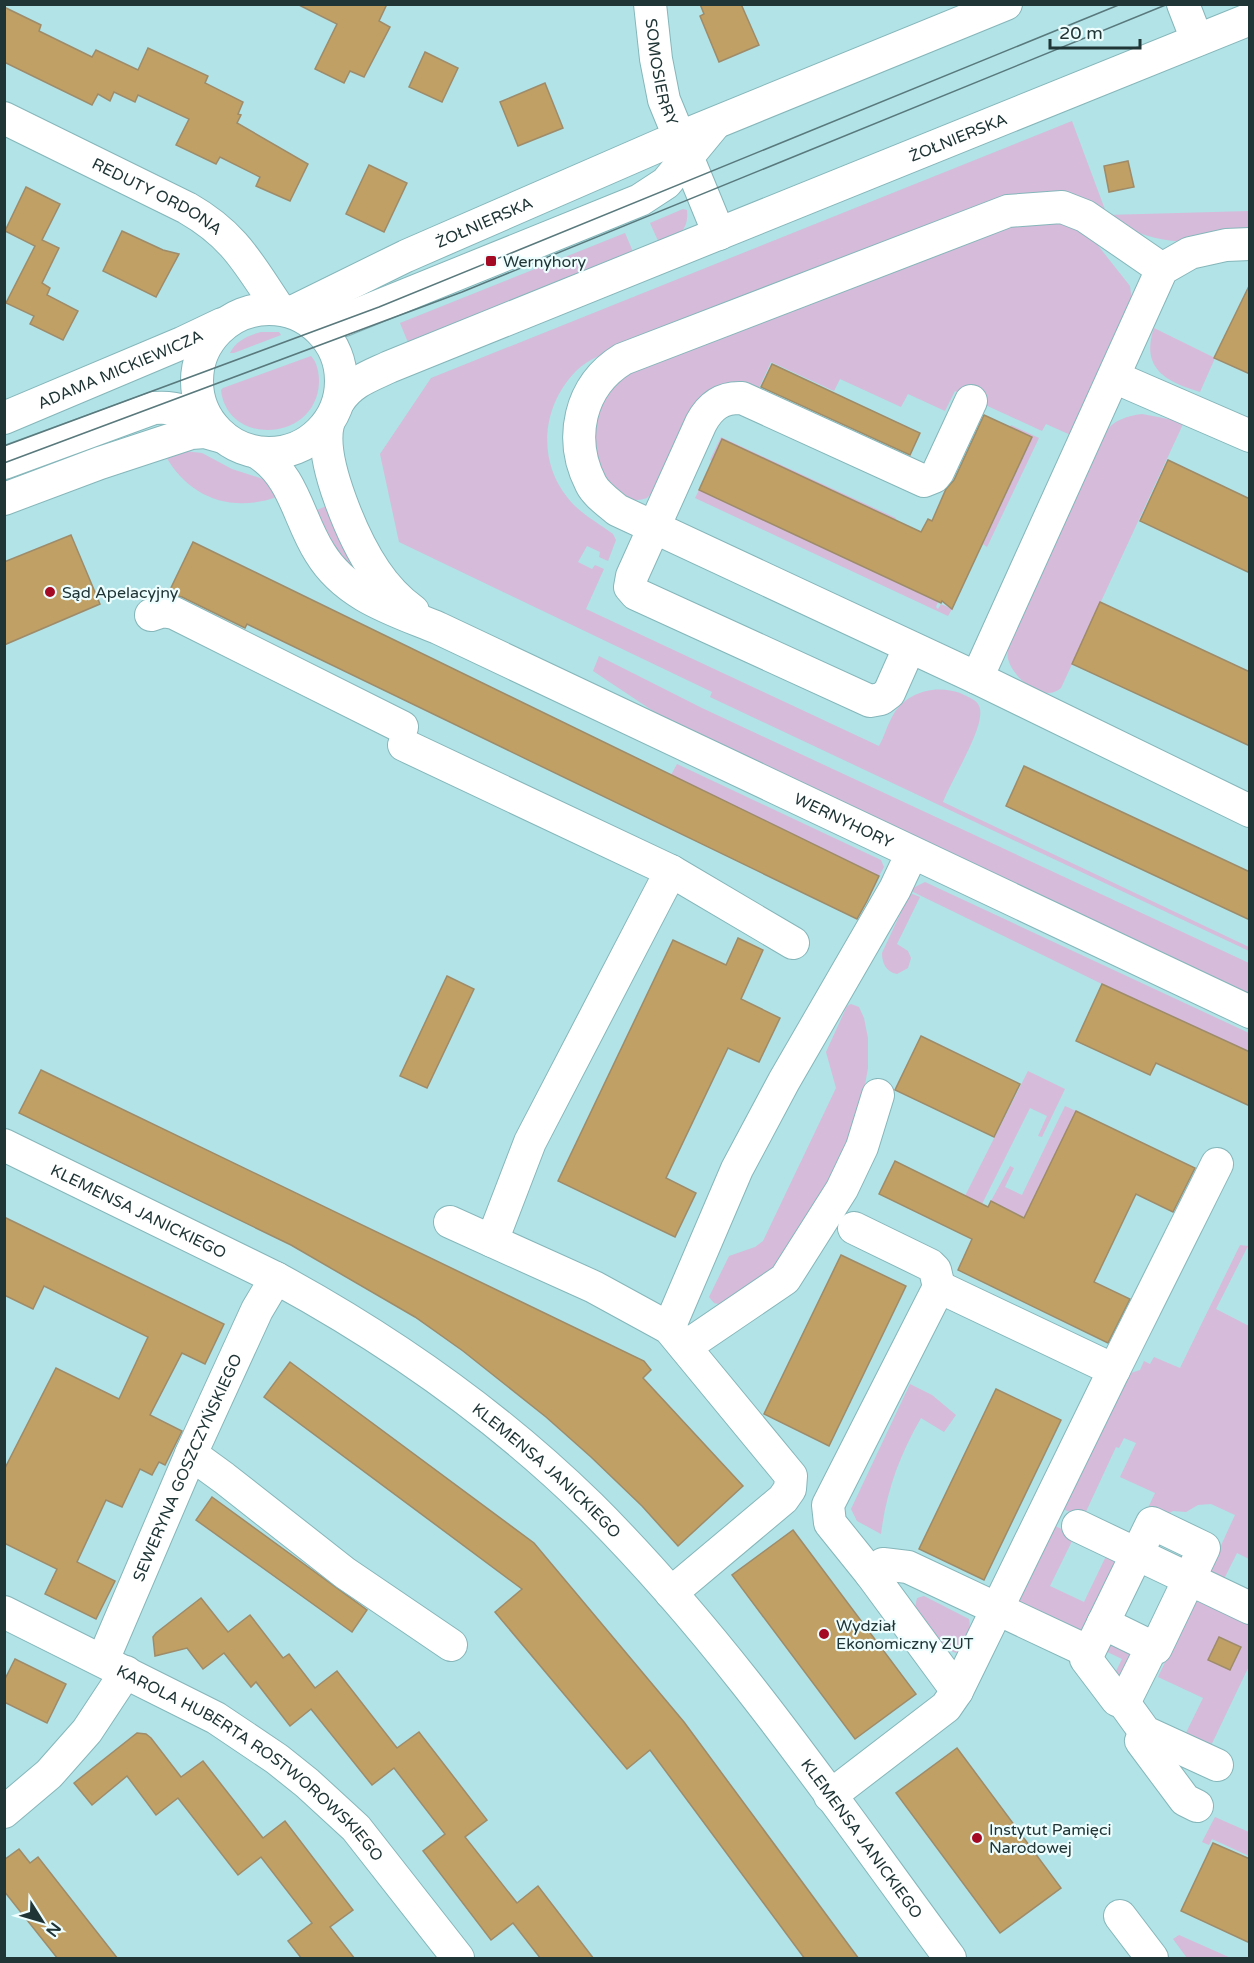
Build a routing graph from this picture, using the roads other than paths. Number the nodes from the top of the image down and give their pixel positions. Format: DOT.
graph roads {
  1 [pos="650,4"];
  2 [pos="1006,4"];
  3 [pos="1183,4"];
  4 [pos="1250,19"];
  5 [pos="1197,40"];
  6 [pos="4,118"];
  7 [pos="683,147"];
  8 [pos="719,234"];
  9 [pos="1250,244"];
  10 [pos="1162,269"];
  11 [pos="291,312"];
  12 [pos="234,318"];
  13 [pos="1114,377"];
  14 [pos="971,401"];
  15 [pos="333,412"];
  16 [pos="4,418"];
  17 [pos="219,433"];
  18 [pos="1250,436"];
  19 [pos="258,453"];
  20 [pos="4,463"];
  21 [pos="4,499"];
  22 [pos="654,527"];
  23 [pos="151,615"];
  24 [pos="438,628"];
  25 [pos="909,648"];
  26 [pos="977,678"];
  27 [pos="1250,811"];
  28 [pos="912,853"];
  29 [pos="671,871"];
  30 [pos="793,942"];
  31 [pos="1250,1012"];
  32 [pos="878,1095"];
  33 [pos="4,1145"];
  34 [pos="1217,1164"];
  35 [pos="450,1222"];
  36 [pos="854,1228"];
  37 [pos="492,1241"];
  38 [pos="276,1278"];
  39 [pos="939,1287"];
  40 [pos="677,1338"];
  41 [pos="1114,1370"];
  42 [pos="191,1454"];
  43 [pos="1064,1520"];
  44 [pos="1137,1555"];
  45 [pos="871,1574"];
  46 [pos="1189,1579"];
  47 [pos="671,1593"];
  48 [pos="1250,1608"];
  49 [pos="997,1610"];
  50 [pos="4,1612"];
  51 [pos="1103,1623"];
  52 [pos="451,1646"];
  53 [pos="1152,1647"];
  54 [pos="1089,1652"];
  55 [pos="114,1666"];
  56 [pos="957,1691"];
  57 [pos="1124,1703"];
  58 [pos="1145,1732"];
  59 [pos="1217,1765"];
  60 [pos="830,1796"];
  61 [pos="1197,1806"];
  62 [pos="4,1812"];
  63 [pos="1120,1916"];
  64 [pos="458,1959"];
  65 [pos="950,1959"];
  66 [pos="1152,1959"];
  1 -- 7 [label="street, SOMOSIERRY"];
  2 -- 7 [label="street"];
  3 -- 5 [label="street"];
  4 -- 5 [label="street, ŻOŁNIERSKA"];
  5 -- 8 [label="street, ŻOŁNIERSKA"];
  6 -- 11 [label="street, REDUTY ORDONA"];
  7 -- 8 [label="street"];
  7 -- 11 [label="street, ŻOŁNIERSKA"];
  7 -- 11 [label="street"];
  8 -- 15 [label="street, ŻOŁNIERSKA"];
  9 -- 10 [label="street"];
  10 -- 13 [label="street"];
  10 -- 22 [label="street"];
  11 -- 12 [label="street"];
  11 -- 15 [label="street"];
  12 -- 16 [label="street, ADAMA MICKIEWICZA"];
  12 -- 17 [label="street"];
  13 -- 18 [label="street"];
  13 -- 26 [label="street"];
  14 -- 22 [label="street"];
  15 -- 19 [label="street"];
  15 -- 24 [label="street, WERNYHORY"];
  17 -- 19 [label="street"];
  17 -- 20 [label="street"];
  17 -- 21 [label="street"];
  19 -- 24 [label="street, WERNYHORY"];
  22 -- 25 [label="street"];
  22 -- 25 [label="street"];
  23 -- 29 [label="street"];
  24 -- 28 [label="street, WERNYHORY"];
  25 -- 26 [label="street"];
  26 -- 27 [label="street"];
  28 -- 31 [label="street, WERNYHORY"];
  28 -- 40 [label="street"];
  29 -- 30 [label="street"];
  29 -- 37 [label="street"];
  32 -- 40 [label="street"];
  33 -- 38 [label="street, KLEMENSA JANICKIEGO"];
  34 -- 41 [label="street"];
  35 -- 37 [label="street"];
  36 -- 39 [label="street"];
  37 -- 40 [label="street"];
  38 -- 42 [label="street, SEWERYNA GOSZCZYŃSKIEGO"];
  38 -- 47 [label="street, KLEMENSA JANICKIEGO"];
  39 -- 41 [label="street"];
  39 -- 45 [label="street"];
  40 -- 47 [label="street"];
  41 -- 43 [label="street"];
  42 -- 52 [label="street"];
  42 -- 55 [label="street, SEWERYNA GOSZCZYŃSKIEGO"];
  43 -- 44 [label="street"];
  43 -- 49 [label="street"];
  44 -- 46 [label="street"];
  44 -- 51 [label="street"];
  45 -- 49 [label="street"];
  45 -- 56 [label="street"];
  46 -- 48 [label="street"];
  46 -- 53 [label="street"];
  47 -- 60 [label="street, KLEMENSA JANICKIEGO"];
  49 -- 54 [label="street"];
  49 -- 56 [label="street"];
  50 -- 55 [label="street, KAROLA HUBERTA ROSTWOROWSKIEGO"];
  51 -- 53 [label="street"];
  51 -- 54 [label="street"];
  53 -- 57 [label="street"];
  54 -- 57 [label="street"];
  55 -- 62 [label="street, SEWERYNA GOSZCZYŃSKIEGO"];
  55 -- 64 [label="street, KAROLA HUBERTA ROSTWOROWSKIEGO"];
  56 -- 60 [label="street"];
  57 -- 58 [label="street"];
  58 -- 59 [label="street"];
  58 -- 61 [label="street"];
  60 -- 65 [label="street, KLEMENSA JANICKIEGO"];
  63 -- 66 [label="street"];
}
